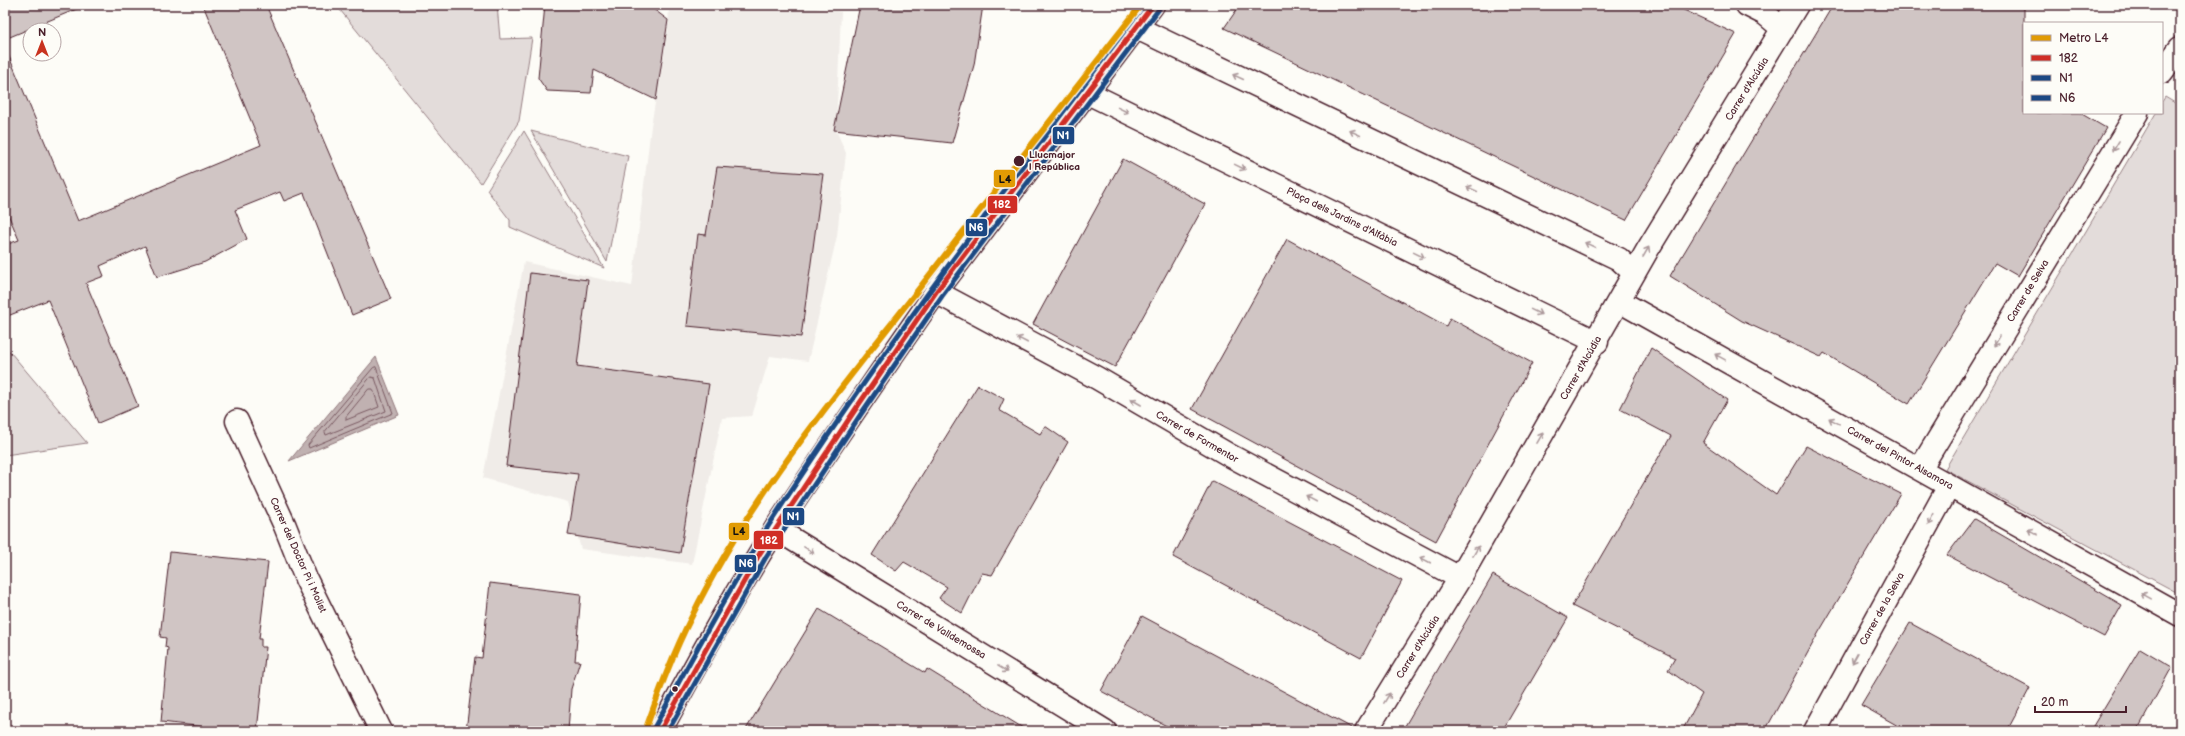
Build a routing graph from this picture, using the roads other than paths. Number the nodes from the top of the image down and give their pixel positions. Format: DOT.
graph roads {
  1 [pos="1153,5"];
  2 [pos="1747,5"];
  3 [pos="1797,5"];
  4 [pos="1137,28"];
  5 [pos="1783,29"];
  6 [pos="2180,48"];
  7 [pos="2163,71"];
  8 [pos="1088,93"];
  9 [pos="2136,114"];
  10 [pos="1634,273"];
  11 [pos="936,292"];
  12 [pos="1619,301"];
  13 [pos="1597,342"];
  14 [pos="237,422"];
  15 [pos="1920,469"];
  16 [pos="1949,486"];
  17 [pos="776,529"];
  18 [pos="1460,578"];
  19 [pos="2180,615"];
  20 [pos="381,731"];
  21 [pos="660,731"];
  22 [pos="1105,731"];
  23 [pos="1366,731"];
  24 [pos="1814,731"];
  1 -- 4 [label="street"];
  2 -- 5 [label="street"];
  3 -- 5 [label="street, Carrer d'Alcúdia"];
  4 -- 8 [label="street"];
  10 -- 4 [label="street, one-way"];
  10 -- 5 [label="street, Carrer d'Alcúdia, one-way"];
  6 -- 7 [label="street"];
  8 -- 11 [label="street"];
  8 -- 13 [label="street, Plaça dels Jardins d'Alfàbia, one-way"];
  9 -- 15 [label="street, Carrer de Selva, one-way"];
  10 -- 12 [label="street, Carrer d'Alcúdia"];
  11 -- 17 [label="street"];
  18 -- 11 [label="street, Carrer de Formentor, one-way"];
  12 -- 13 [label="street, Carrer d'Alcúdia"];
  15 -- 12 [label="street, Carrer del Pintor Alsamora, one-way"];
  18 -- 13 [label="street, Carrer d'Alcúdia, one-way"];
  14 -- 20 [label="street, Carrer del Doctor Pi i Molist"];
  15 -- 16 [label="street, Carrer del Pintor Alsamora"];
  19 -- 16 [label="street, Carrer del Pintor Alsamora, one-way"];
  16 -- 24 [label="street, Carrer de la Selva, one-way"];
  17 -- 21 [label="street"];
  17 -- 22 [label="street, Carrer de Valldemossa, one-way"];
  23 -- 18 [label="street, Carrer d'Alcúdia, one-way"];
}
